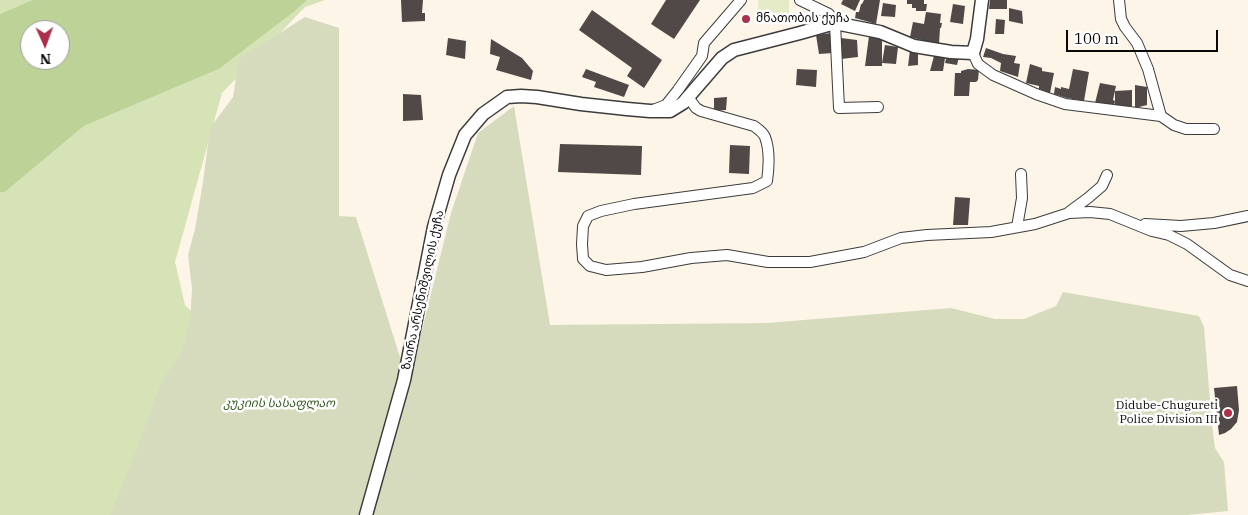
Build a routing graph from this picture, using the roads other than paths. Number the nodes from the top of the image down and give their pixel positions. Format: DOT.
graph roads {
  1 [pos="741,0"];
  2 [pos="800,0"];
  3 [pos="982,0"];
  4 [pos="1119,0"];
  5 [pos="835,23"];
  6 [pos="973,53"];
  7 [pos="683,94"];
  8 [pos="878,107"];
  9 [pos="1161,116"];
  10 [pos="1214,129"];
  11 [pos="1021,174"];
  12 [pos="1107,175"];
  13 [pos="1068,213"];
  14 [pos="1248,216"];
  15 [pos="1136,224"];
  16 [pos="1018,228"];
  17 [pos="1248,281"];
  18 [pos="366,515"];
  1 -- 7 [label="street"];
  2 -- 5 [label="street"];
  3 -- 6 [label="street"];
  4 -- 9 [label="street"];
  5 -- 6 [label="street, ზაირა არსენიშვილის ქუჩა"];
  5 -- 7 [label="street, ზაირა არსენიშვილის ქუჩა"];
  5 -- 8 [label="street"];
  6 -- 9 [label="street"];
  7 -- 16 [label="street"];
  7 -- 18 [label="street, ზაირა არსენიშვილის ქუჩა"];
  9 -- 10 [label="street"];
  11 -- 16 [label="street"];
  12 -- 13 [label="street"];
  13 -- 15 [label="street"];
  13 -- 16 [label="street"];
  14 -- 15 [label="street"];
  15 -- 17 [label="street"];
}
